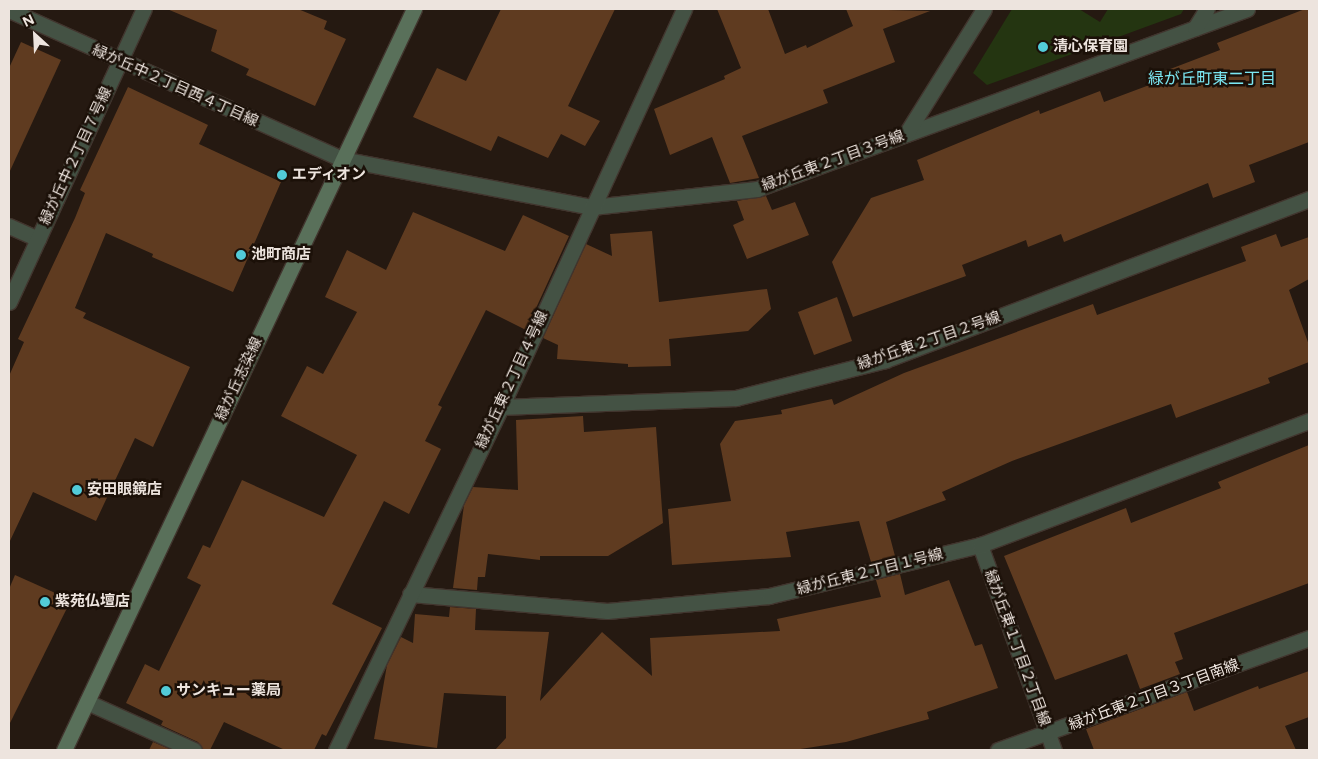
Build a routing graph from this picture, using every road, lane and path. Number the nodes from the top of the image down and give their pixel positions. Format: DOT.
graph roads {
  1 [pos="144,9"];
  2 [pos="414,9"];
  3 [pos="684,9"];
  4 [pos="984,9"];
  5 [pos="1207,9"];
  6 [pos="1247,9"];
  7 [pos="9,10"];
  8 [pos="1195,28"];
  9 [pos="120,62"];
  10 [pos="906,134"];
  11 [pos="342,159"];
  12 [pos="1309,199"];
  13 [pos="592,207"];
  14 [pos="9,226"];
  15 [pos="38,239"];
  16 [pos="9,302"];
  17 [pos="501,407"];
  18 [pos="1309,421"];
  19 [pos="980,545"];
  20 [pos="410,594"];
  21 [pos="1309,638"];
  22 [pos="87,702"];
  23 [pos="1048,734"];
  24 [pos="64,750"];
  25 [pos="194,750"];
  26 [pos="336,750"];
  27 [pos="998,750"];
  28 [pos="1054,750"];
  1 -- 9 [label="street, 緑が丘中２丁目７号線"];
  2 -- 11 [label="street, 緑が丘志染線"];
  3 -- 13 [label="street, 緑が丘東２丁目４号線"];
  4 -- 10 [label="street"];
  5 -- 8 [label="street"];
  6 -- 8 [label="street, 緑が丘東２丁目３号線"];
  7 -- 9 [label="street, 緑が丘中２丁目西４丁目線"];
  8 -- 10 [label="street, 緑が丘東２丁目３号線"];
  9 -- 11 [label="street, 緑が丘中２丁目西４丁目線"];
  9 -- 15 [label="street, 緑が丘中２丁目７号線"];
  10 -- 13 [label="street, 緑が丘東２丁目３号線"];
  11 -- 13 [label="street, 緑が丘東２丁目３号線"];
  11 -- 22 [label="street, 緑が丘志染線"];
  12 -- 17 [label="street, 緑が丘東２丁目２号線"];
  13 -- 17 [label="street, 緑が丘東２丁目４号線"];
  14 -- 15 [label="street"];
  15 -- 16 [label="street, 緑が丘中２丁目７号線"];
  17 -- 20 [label="street, 緑が丘東２丁目４号線"];
  18 -- 19 [label="street, 緑が丘東２丁目１号線"];
  19 -- 20 [label="street, 緑が丘東２丁目１号線"];
  19 -- 23 [label="street, 緑が丘東１丁目２丁目線"];
  20 -- 26 [label="street, 緑が丘東２丁目４号線"];
  21 -- 23 [label="street, 緑が丘東２丁目３丁目南線"];
  22 -- 24 [label="street, 緑が丘志染線"];
  22 -- 25 [label="street"];
  23 -- 27 [label="street, 緑が丘東２丁目３丁目南線"];
  23 -- 28 [label="street, 緑が丘東１丁目２丁目線"];
}
